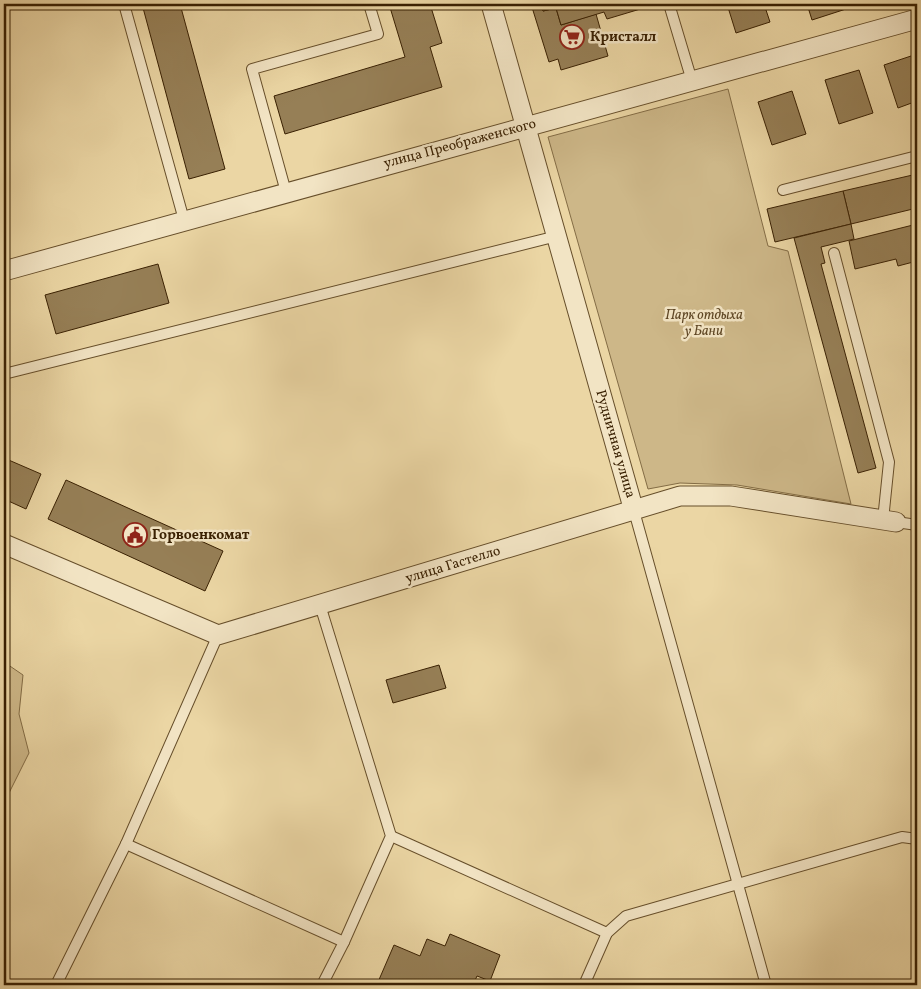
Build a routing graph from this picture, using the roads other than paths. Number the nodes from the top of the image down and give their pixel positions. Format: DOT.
graph roads {
  1 [pos="124,4"];
  2 [pos="369,4"];
  3 [pos="491,4"];
  4 [pos="669,4"];
  5 [pos="917,19"];
  6 [pos="692,80"];
  7 [pos="526,126"];
  8 [pos="917,156"];
  9 [pos="784,190"];
  10 [pos="286,192"];
  11 [pos="184,220"];
  12 [pos="557,236"];
  13 [pos="834,253"];
  14 [pos="4,271"];
  15 [pos="4,374"];
  16 [pos="634,511"];
  17 [pos="890,521"];
  18 [pos="917,525"];
  19 [pos="4,544"];
  20 [pos="320,604"];
  21 [pos="218,635"];
  22 [pos="391,836"];
  23 [pos="917,839"];
  24 [pos="126,844"];
  25 [pos="738,884"];
  26 [pos="607,933"];
  27 [pos="344,942"];
  28 [pos="56,985"];
  29 [pos="322,985"];
  30 [pos="584,985"];
  31 [pos="766,985"];
  1 -- 11 [label="lane"];
  2 -- 10 [label="lane"];
  3 -- 7 [label="street, Рудничная улица"];
  4 -- 6 [label="lane"];
  5 -- 6 [label="street, улица Преображенского"];
  6 -- 7 [label="street, улица Преображенского"];
  7 -- 10 [label="street, улица Преображенского"];
  7 -- 12 [label="street, Рудничная улица"];
  8 -- 9 [label="lane"];
  10 -- 11 [label="street, улица Преображенского"];
  11 -- 14 [label="street, улица Преображенского"];
  12 -- 15 [label="lane"];
  12 -- 16 [label="street, Рудничная улица"];
  13 -- 17 [label="lane"];
  16 -- 17 [label="street, улица Гастелло"];
  16 -- 20 [label="street, улица Гастелло"];
  16 -- 25 [label="lane, Рудничная улица"];
  17 -- 18 [label="lane, улица Гастелло"];
  19 -- 21 [label="street"];
  20 -- 21 [label="street, улица Гастелло"];
  20 -- 22 [label="lane"];
  21 -- 24 [label="lane"];
  22 -- 26 [label="lane"];
  22 -- 27 [label="lane"];
  23 -- 25 [label="lane"];
  24 -- 27 [label="lane"];
  24 -- 28 [label="lane"];
  25 -- 26 [label="lane"];
  25 -- 31 [label="lane, Рудничная улица"];
  26 -- 30 [label="lane"];
  27 -- 29 [label="lane"];
}
